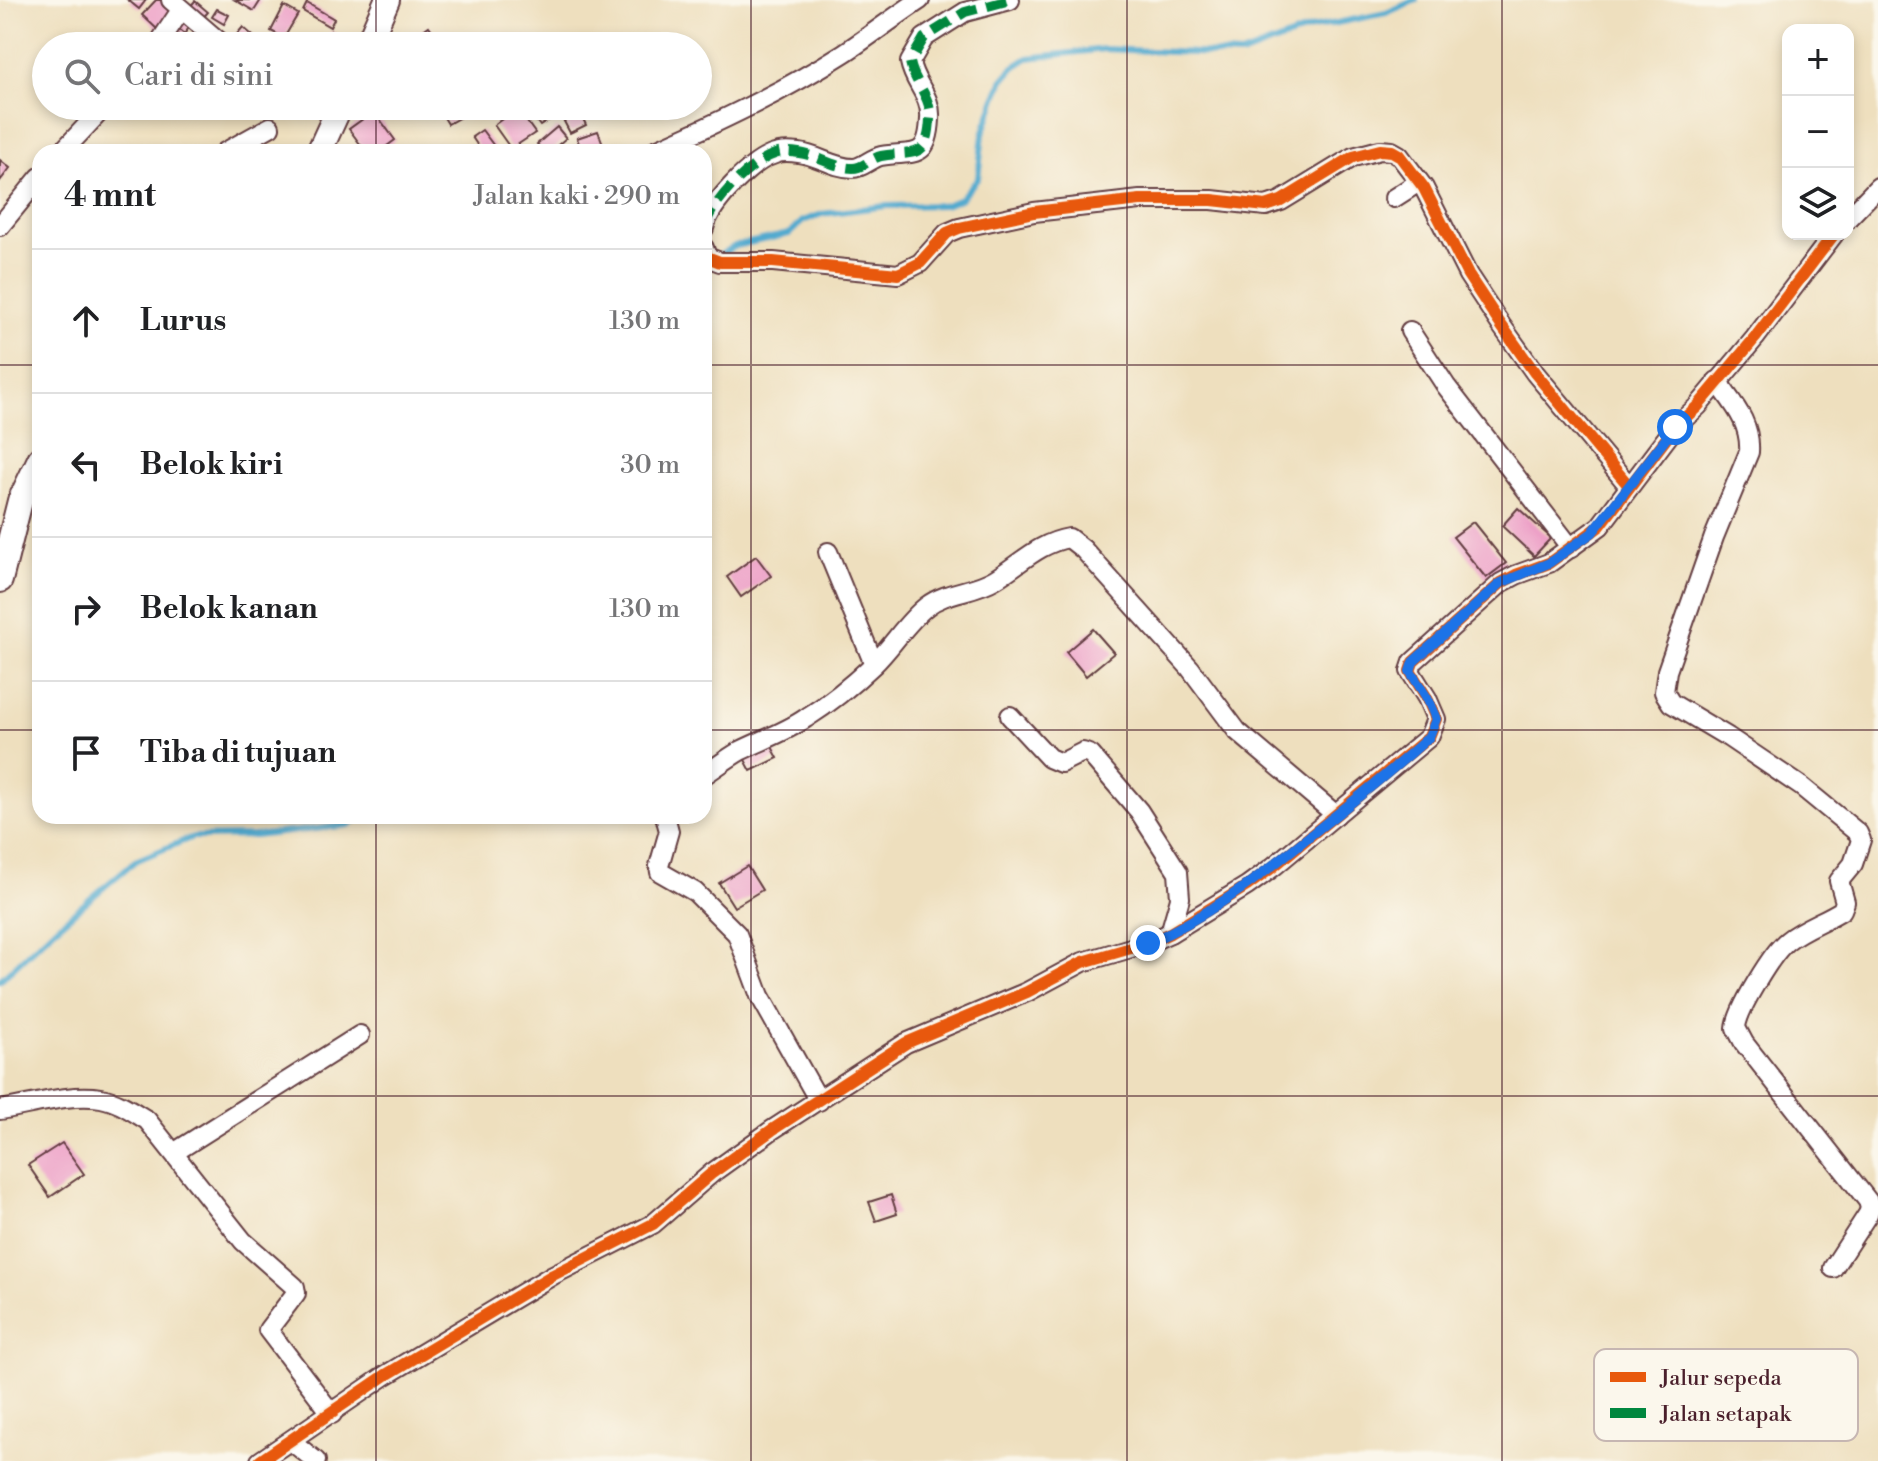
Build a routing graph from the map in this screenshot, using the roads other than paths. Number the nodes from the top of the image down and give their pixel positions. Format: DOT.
graph roads {
  1 [pos="387,0"];
  2 [pos="920,0"];
  3 [pos="1010,0"];
  4 [pos="176,5"];
  5 [pos="163,32"];
  6 [pos="208,32"];
  7 [pos="373,32"];
  8 [pos="92,120"];
  9 [pos="334,120"];
  10 [pos="270,127"];
  11 [pos="69,144"];
  12 [pos="239,144"];
  13 [pos="323,144"];
  14 [pos="669,144"];
  15 [pos="1419,182"];
  16 [pos="32,187"];
  17 [pos="1878,187"];
  18 [pos="1394,198"];
  19 [pos="712,209"];
  20 [pos="1854,212"];
  21 [pos="0,226"];
  22 [pos="1829,240"];
  23 [pos="712,259"];
  24 [pos="1410,331"];
  25 [pos="1717,381"];
  26 [pos="32,476"];
  27 [pos="1629,486"];
  28 [pos="1571,548"];
  29 [pos="828,552"];
  30 [pos="1,568"];
  31 [pos="874,664"];
  32 [pos="1010,716"];
  33 [pos="712,770"];
  34 [pos="1336,815"];
  35 [pos="667,824"];
  36 [pos="1170,933"];
  37 [pos="360,1035"];
  38 [pos="819,1101"];
  39 [pos="0,1110"];
  40 [pos="175,1152"];
  41 [pos="1833,1268"];
  42 [pos="332,1414"];
  43 [pos="291,1441"];
  44 [pos="260,1461"];
  45 [pos="316,1461"];
  1 -- 7 [label="street"];
  2 -- 14 [label="street"];
  3 -- 19 [label="street"];
  4 -- 5 [label="street"];
  4 -- 6 [label="street"];
  8 -- 11 [label="street"];
  9 -- 13 [label="street"];
  10 -- 12 [label="street"];
  15 -- 18 [label="street"];
  15 -- 23 [label="street"];
  15 -- 27 [label="street"];
  16 -- 21 [label="street"];
  17 -- 20 [label="street"];
  22 -- 25 [label="street"];
  24 -- 28 [label="street"];
  25 -- 27 [label="street"];
  25 -- 41 [label="street"];
  26 -- 30 [label="street"];
  27 -- 28 [label="street"];
  28 -- 34 [label="street"];
  29 -- 31 [label="street"];
  31 -- 33 [label="street"];
  31 -- 34 [label="street"];
  32 -- 36 [label="street"];
  34 -- 36 [label="street"];
  35 -- 38 [label="street"];
  36 -- 38 [label="street"];
  37 -- 40 [label="street"];
  38 -- 42 [label="street"];
  39 -- 40 [label="street"];
  40 -- 42 [label="street"];
  42 -- 43 [label="street"];
  43 -- 44 [label="street"];
  43 -- 45 [label="street"];
}
